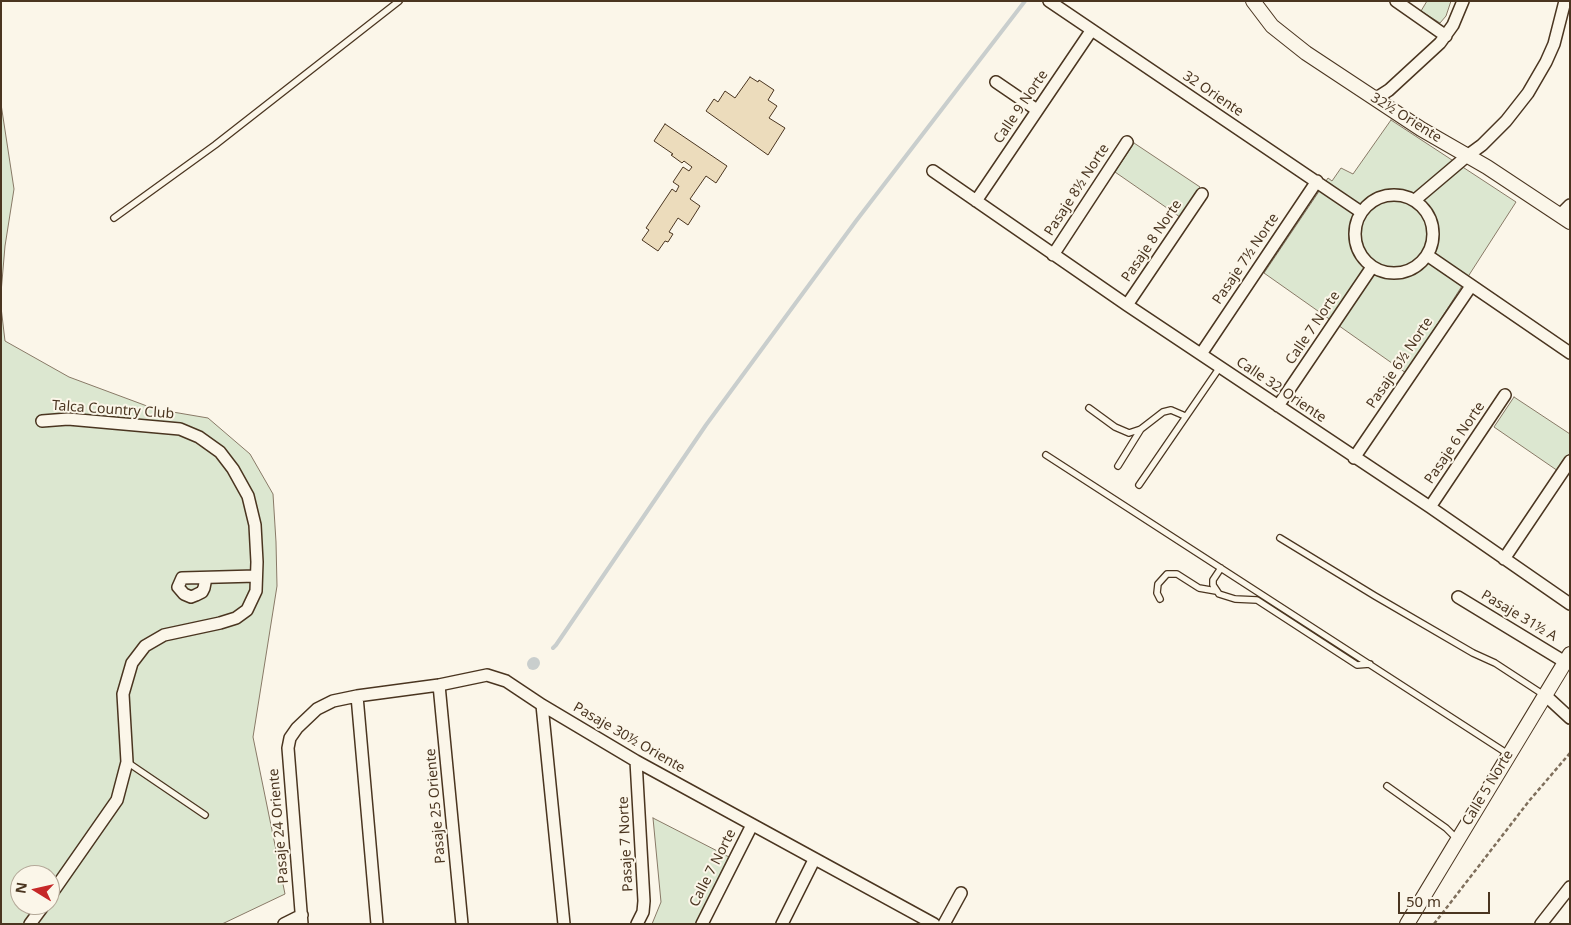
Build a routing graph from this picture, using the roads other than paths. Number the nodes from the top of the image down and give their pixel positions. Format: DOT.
graph roads {
  1 [pos="399,1"];
  2 [pos="1049,1"];
  3 [pos="1253,1"];
  4 [pos="1396,1"];
  5 [pos="1463,1"];
  6 [pos="1565,1"];
  7 [pos="1091,31"];
  8 [pos="1446,36"];
  9 [pos="996,82"];
  10 [pos="1375,99"];
  11 [pos="1038,110"];
  12 [pos="1127,142"];
  13 [pos="1467,156"];
  14 [pos="933,171"];
  15 [pos="1317,181"];
  16 [pos="1202,194"];
  17 [pos="1415,200"];
  18 [pos="976,201"];
  19 [pos="1361,212"];
  20 [pos="1566,214"];
  21 [pos="114,218"];
  22 [pos="1053,254"];
  23 [pos="1427,255"];
  24 [pos="1372,267"];
  25 [pos="1471,286"];
  26 [pos="1127,305"];
  27 [pos="1570,353"];
  28 [pos="1200,354"];
  29 [pos="1220,367"];
  30 [pos="1504,395"];
  31 [pos="1278,406"];
  32 [pos="1089,408"];
  33 [pos="1185,416"];
  34 [pos="42,420"];
  35 [pos="1141,429"];
  36 [pos="1046,454"];
  37 [pos="1354,458"];
  38 [pos="1570,462"];
  39 [pos="1118,466"];
  40 [pos="1139,485"];
  41 [pos="1430,507"];
  42 [pos="1280,538"];
  43 [pos="1504,559"];
  44 [pos="1221,568"];
  45 [pos="256,576"];
  46 [pos="206,578"];
  47 [pos="1216,591"];
  48 [pos="1458,597"];
  49 [pos="1160,599"];
  50 [pos="1570,604"];
  51 [pos="1567,658"];
  52 [pos="1370,664"];
  53 [pos="439,685"];
  54 [pos="1545,695"];
  55 [pos="357,696"];
  56 [pos="542,705"];
  57 [pos="1570,718"];
  58 [pos="297,728"];
  59 [pos="1508,754"];
  60 [pos="636,761"];
  61 [pos="127,762"];
  62 [pos="1387,786"];
  63 [pos="205,815"];
  64 [pos="752,825"];
  65 [pos="1457,839"];
  66 [pos="814,860"];
  67 [pos="60,882"];
  68 [pos="1570,887"];
  69 [pos="961,893"];
  70 [pos="302,920"];
  71 [pos="284,924"];
  72 [pos="376,924"];
  73 [pos="462,924"];
  74 [pos="564,924"];
  75 [pos="637,924"];
  76 [pos="702,924"];
  77 [pos="782,924"];
  78 [pos="934,924"];
  79 [pos="944,924"];
  80 [pos="1407,924"];
  81 [pos="1541,924"];
  1 -- 21 [label="lane"];
  2 -- 7 [label="street, 32 Oriente"];
  3 -- 10 [label="street, 32½ Oriente"];
  4 -- 8 [label="street"];
  5 -- 8 [label="street"];
  6 -- 13 [label="street"];
  7 -- 11 [label="street, Calle 9 Norte"];
  7 -- 15 [label="street, 32 Oriente"];
  8 -- 10 [label="street"];
  9 -- 11 [label="street"];
  10 -- 13 [label="street, 32½ Oriente"];
  11 -- 18 [label="street, Calle 9 Norte"];
  12 -- 22 [label="street, Pasaje 8½ Norte"];
  13 -- 17 [label="street"];
  13 -- 20 [label="street, 32½ Oriente"];
  14 -- 18 [label="street, Calle 32 Oriente"];
  15 -- 19 [label="street, 32 Oriente"];
  15 -- 28 [label="street, Pasaje 7½ Norte"];
  16 -- 26 [label="street, Pasaje 8 Norte"];
  17 -- 19 [label="street"];
  17 -- 23 [label="street"];
  18 -- 22 [label="street, Calle 32 Oriente"];
  19 -- 24 [label="street"];
  22 -- 26 [label="street, Calle 32 Oriente"];
  23 -- 24 [label="street"];
  23 -- 25 [label="street"];
  24 -- 31 [label="street, Calle 7 Norte"];
  25 -- 27 [label="street"];
  25 -- 37 [label="street, Pasaje 6½ Norte"];
  26 -- 28 [label="street, Calle 32 Oriente"];
  28 -- 29 [label="street, Calle 32 Oriente"];
  29 -- 31 [label="street, Calle 32 Oriente"];
  29 -- 33 [label="lane"];
  30 -- 41 [label="street, Pasaje 6 Norte"];
  31 -- 37 [label="street, Calle 32 Oriente"];
  32 -- 35 [label="lane"];
  33 -- 35 [label="lane"];
  33 -- 40 [label="lane"];
  34 -- 45 [label="street, Talca Country Club"];
  35 -- 39 [label="lane"];
  36 -- 44 [label="lane"];
  37 -- 41 [label="street, Calle 32 Oriente"];
  38 -- 43 [label="street"];
  41 -- 43 [label="street, Calle 32 Oriente"];
  42 -- 54 [label="lane"];
  43 -- 50 [label="street, Calle 32 Oriente"];
  44 -- 47 [label="lane"];
  44 -- 52 [label="lane"];
  45 -- 46 [label="street"];
  45 -- 61 [label="street, Talca Country Club"];
  47 -- 49 [label="lane"];
  47 -- 52 [label="lane"];
  48 -- 51 [label="street, Pasaje 31½ A"];
  51 -- 54 [label="street, Calle 5 Norte"];
  52 -- 59 [label="lane"];
  53 -- 55 [label="street, Pasaje 30½ Oriente"];
  53 -- 56 [label="street, Pasaje 30½ Oriente"];
  53 -- 73 [label="street, Pasaje 25 Oriente"];
  54 -- 57 [label="street"];
  54 -- 59 [label="street, Calle 5 Norte"];
  55 -- 58 [label="street, Pasaje 30½ Oriente"];
  55 -- 72 [label="street"];
  56 -- 60 [label="street, Pasaje 30½ Oriente"];
  56 -- 74 [label="street"];
  58 -- 70 [label="street, Pasaje 24 Oriente"];
  59 -- 65 [label="street, Calle 5 Norte"];
  60 -- 64 [label="street, Pasaje 30½ Oriente"];
  60 -- 75 [label="street, Pasaje 7 Norte"];
  61 -- 63 [label="lane"];
  61 -- 67 [label="street, Talca Country Club"];
  62 -- 65 [label="lane"];
  64 -- 66 [label="street, Pasaje 30½ Oriente"];
  64 -- 76 [label="street, Calle 7 Norte"];
  65 -- 80 [label="street, Calle 5 Norte"];
  66 -- 77 [label="street"];
  66 -- 78 [label="street, Pasaje 30½ Oriente"];
  68 -- 81 [label="street"];
  69 -- 79 [label="street"];
  70 -- 71 [label="street"];
}
